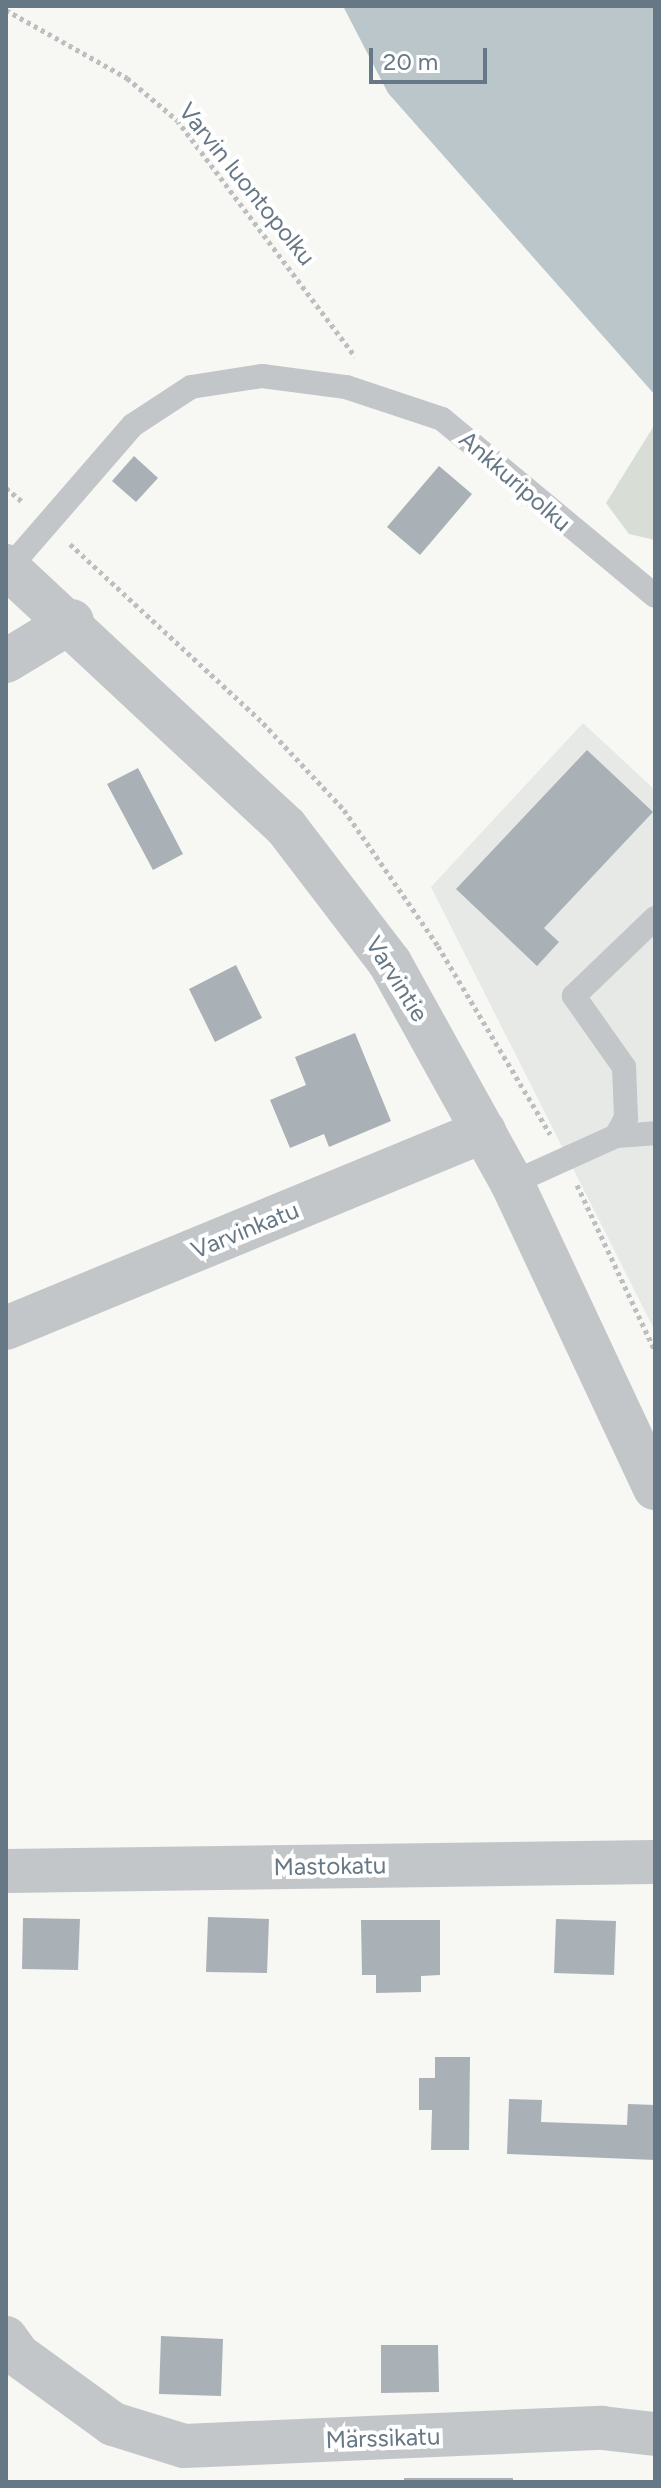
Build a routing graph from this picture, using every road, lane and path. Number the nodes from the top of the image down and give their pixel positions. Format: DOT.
graph roads {
  1 [pos="6,10"];
  2 [pos="383,396"];
  3 [pos="7,567"];
  4 [pos="655,596"];
  5 [pos="72,621"];
  6 [pos="6,661"];
  7 [pos="655,918"];
  8 [pos="484,1131"];
  9 [pos="655,1133"];
  10 [pos="616,1136"];
  11 [pos="512,1183"];
  12 [pos="6,1328"];
  13 [pos="655,1488"];
  14 [pos="655,1862"];
  15 [pos="6,1871"];
  16 [pos="6,2338"];
  17 [pos="655,2434"];
  1 -- 2 [label="path, Varvin luontopolku"];
  2 -- 3 [label="lane, Ankkuripolku"];
  2 -- 4 [label="lane, Ankkuripolku"];
  3 -- 5 [label="street, Varvintie"];
  5 -- 6 [label="street"];
  5 -- 8 [label="street, Varvintie"];
  7 -- 10 [label="lane"];
  8 -- 11 [label="street, Varvintie"];
  8 -- 12 [label="street, Varvinkatu"];
  9 -- 10 [label="lane"];
  10 -- 11 [label="lane"];
  11 -- 13 [label="street, Varvintie"];
  14 -- 15 [label="street, Mastokatu"];
  16 -- 17 [label="street, Märssikatu"];
}
